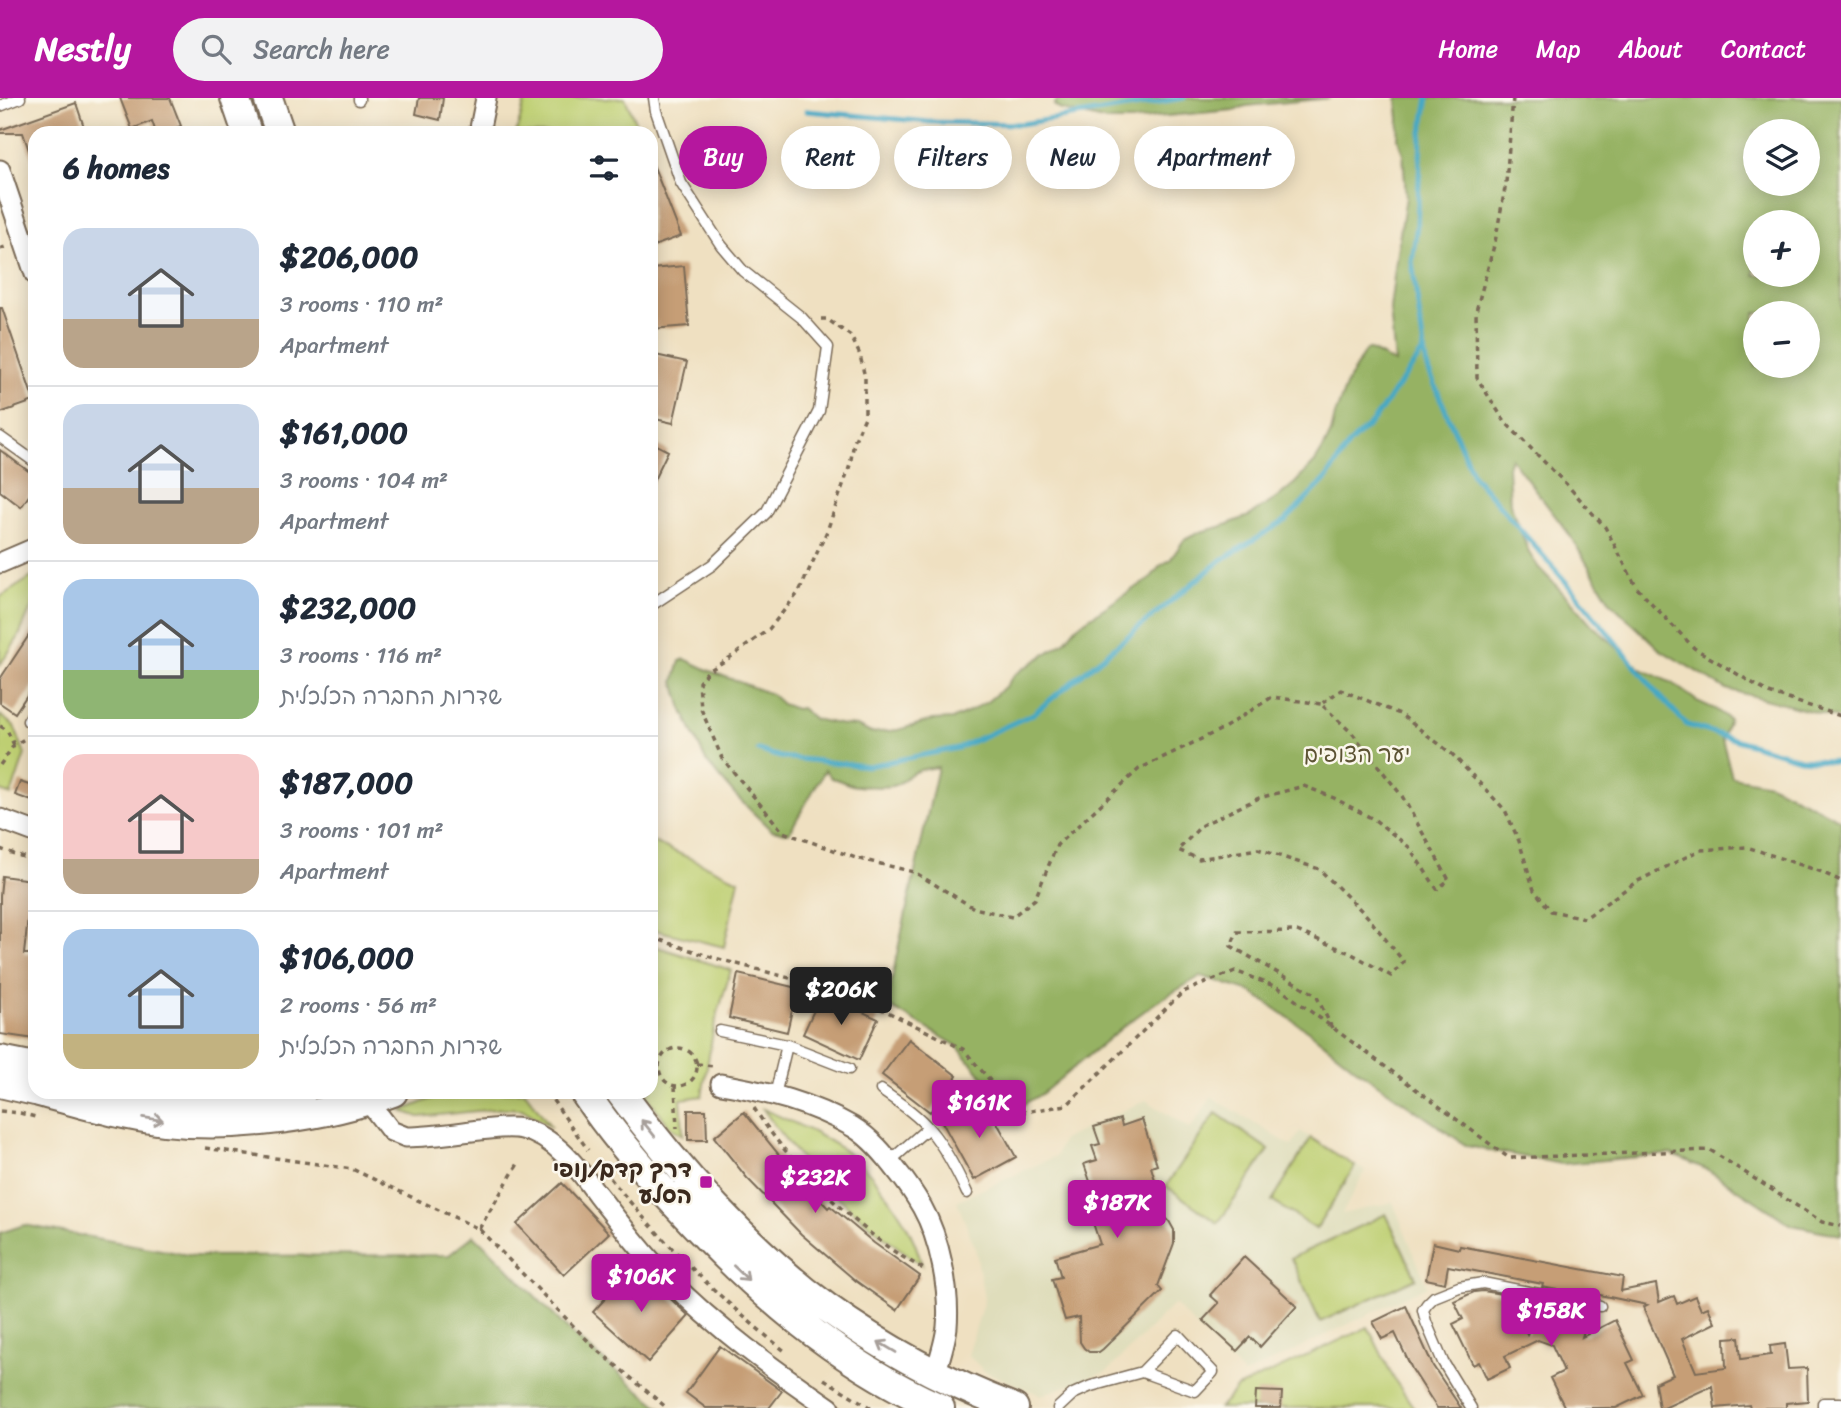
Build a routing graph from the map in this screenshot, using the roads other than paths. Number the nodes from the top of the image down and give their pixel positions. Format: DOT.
graph roads {
  1 [pos="20,98"];
  2 [pos="234,98"];
  3 [pos="268,98"];
  4 [pos="486,98"];
  5 [pos="654,98"];
  6 [pos="0,106"];
  7 [pos="244,126"];
  8 [pos="278,126"];
  9 [pos="480,126"];
  10 [pos="0,170"];
  11 [pos="28,253"];
  12 [pos="0,438"];
  13 [pos="28,456"];
  14 [pos="658,601"];
  15 [pos="0,819"];
  16 [pos="28,829"];
  17 [pos="720,1031"];
  18 [pos="787,1045"];
  19 [pos="0,1059"];
  20 [pos="28,1065"];
  21 [pos="849,1069"];
  22 [pos="0,1083"];
  23 [pos="731,1086"];
  24 [pos="28,1090"];
  25 [pos="881,1090"];
  26 [pos="775,1095"];
  27 [pos="66,1099"];
  28 [pos="176,1099"];
  29 [pos="232,1099"];
  30 [pos="369,1099"];
  31 [pos="382,1099"];
  32 [pos="589,1099"];
  33 [pos="626,1099"];
  34 [pos="928,1128"];
  35 [pos="890,1161"];
  36 [pos="967,1193"];
  37 [pos="1600,1306"];
  38 [pos="1142,1372"];
  39 [pos="935,1374"];
  40 [pos="1841,1403"];
  41 [pos="830,1408"];
  42 [pos="940,1408"];
  43 [pos="1014,1408"];
  44 [pos="1058,1408"];
  45 [pos="1471,1408"];
  46 [pos="1823,1408"];
  1 -- 6 [label="lane"];
  2 -- 7 [label="main road"];
  3 -- 8 [label="main road"];
  4 -- 9 [label="street"];
  5 -- 14 [label="lane"];
  10 -- 11 [label="street"];
  12 -- 13 [label="lane"];
  15 -- 16 [label="street"];
  17 -- 18 [label="lane"];
  18 -- 21 [label="lane"];
  18 -- 26 [label="lane"];
  19 -- 20 [label="main road"];
  22 -- 24 [label="main road"];
  23 -- 26 [label="street"];
  25 -- 34 [label="lane"];
  26 -- 35 [label="street"];
  27 -- 30 [label="main road, one-way"];
  28 -- 29 [label="main road"];
  31 -- 41 [label="street"];
  32 -- 42 [label="main road, one-way"];
  39 -- 33 [label="main road, one-way"];
  34 -- 35 [label="lane"];
  34 -- 36 [label="lane"];
  35 -- 39 [label="street"];
  37 -- 45 [label="lane"];
  38 -- 38 [label="lane"];
  38 -- 44 [label="lane"];
  39 -- 43 [label="main road"];
  40 -- 46 [label="lane"];
}
